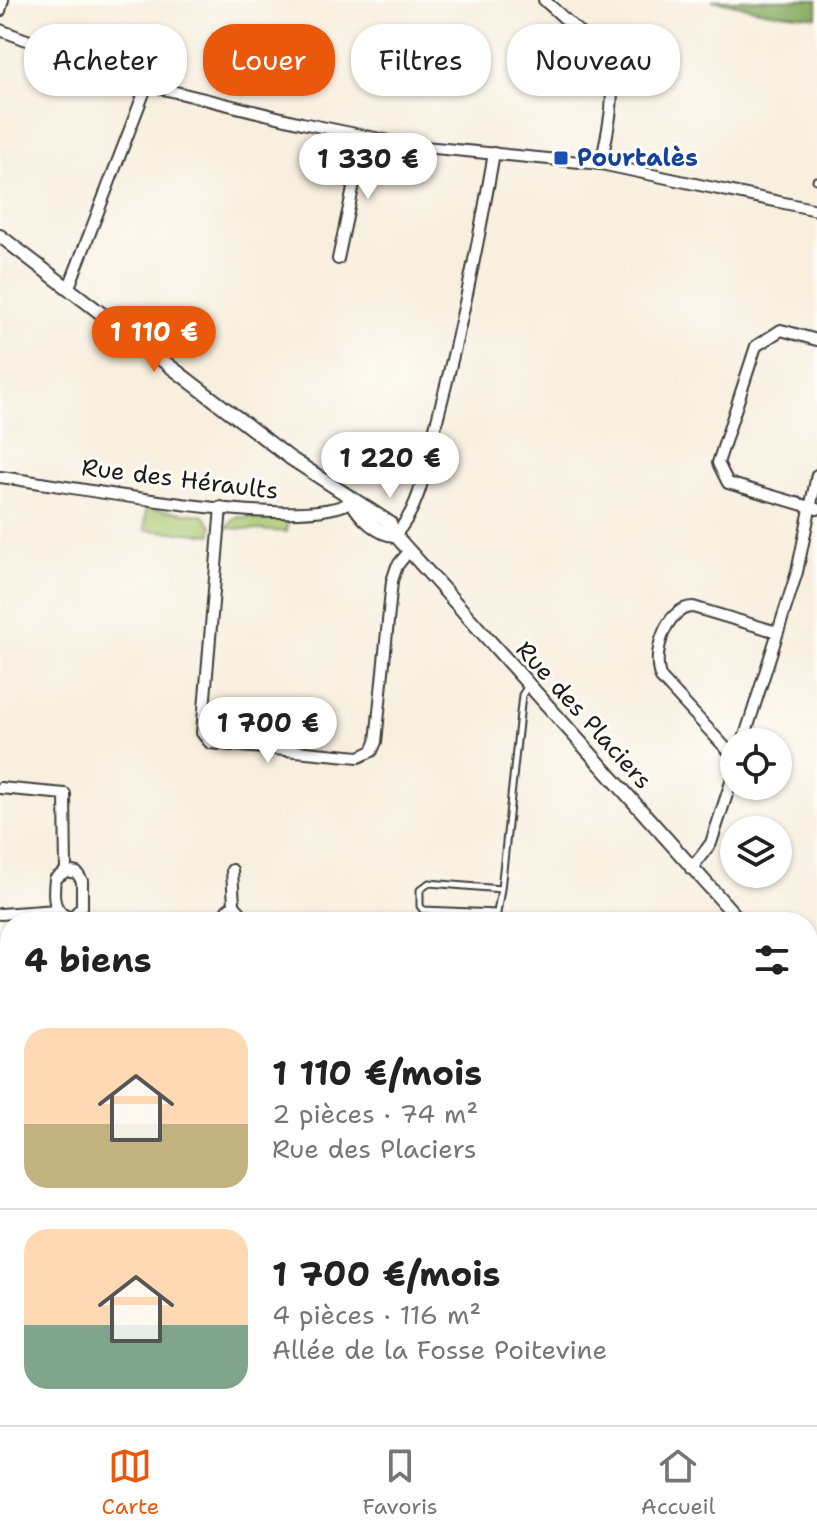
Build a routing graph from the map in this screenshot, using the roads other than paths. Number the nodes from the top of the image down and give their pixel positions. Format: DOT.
graph roads {
  1 [pos="3,0"];
  2 [pos="544,0"];
  3 [pos="0,11"];
  4 [pos="0,30"];
  5 [pos="24,39"];
  6 [pos="187,95"];
  7 [pos="143,96"];
  8 [pos="364,137"];
  9 [pos="494,153"];
  10 [pos="601,164"];
  11 [pos="817,210"];
  12 [pos="0,236"];
  13 [pos="338,259"];
  14 [pos="69,287"];
  15 [pos="817,340"];
  16 [pos="817,475"];
  17 [pos="0,477"];
  18 [pos="352,501"];
  19 [pos="221,507"];
  20 [pos="814,508"];
  21 [pos="395,535"];
  22 [pos="409,551"];
  23 [pos="777,632"];
  24 [pos="529,685"];
  25 [pos="747,728"];
  26 [pos="720,742"];
  27 [pos="0,788"];
  28 [pos="725,800"];
  29 [pos="691,869"];
  30 [pos="232,870"];
  31 [pos="66,871"];
  32 [pos="501,889"];
  33 [pos="234,905"];
  34 [pos="57,910"];
  35 [pos="28,912"];
  36 [pos="60,912"];
  37 [pos="78,912"];
  38 [pos="227,912"];
  39 [pos="240,912"];
  40 [pos="446,912"];
  41 [pos="496,912"];
  42 [pos="732,912"];
  43 [pos="0,1245"];
  44 [pos="0,1254"];
  1 -- 3 [label="street"];
  2 -- 10 [label="street"];
  4 -- 5 [label="street"];
  6 -- 8 [label="street"];
  7 -- 14 [label="street"];
  8 -- 9 [label="street"];
  8 -- 13 [label="street"];
  9 -- 10 [label="street"];
  9 -- 21 [label="street"];
  10 -- 11 [label="street"];
  12 -- 14 [label="street, Rue des Placiers"];
  14 -- 18 [label="street, Rue des Placiers"];
  15 -- 20 [label="street"];
  16 -- 20 [label="street"];
  17 -- 19 [label="street, Rue des Héraults"];
  18 -- 19 [label="street, Rue des Héraults"];
  18 -- 21 [label="street, Rue des Placiers"];
  19 -- 22 [label="street"];
  20 -- 23 [label="street"];
  21 -- 22 [label="street, Rue des Placiers"];
  22 -- 24 [label="street, Rue des Placiers"];
  23 -- 25 [label="street"];
  23 -- 26 [label="street"];
  24 -- 29 [label="street, Rue des Placiers"];
  24 -- 32 [label="lane"];
  27 -- 31 [label="street"];
  28 -- 29 [label="street"];
  29 -- 42 [label="street, Rue des Placiers"];
  30 -- 33 [label="street"];
  31 -- 34 [label="street"];
  31 -- 37 [label="street"];
  32 -- 40 [label="lane"];
  32 -- 41 [label="lane"];
  33 -- 38 [label="street"];
  33 -- 39 [label="street"];
  34 -- 35 [label="street"];
  34 -- 36 [label="street"];
  43 -- 44 [label="street"];
}
